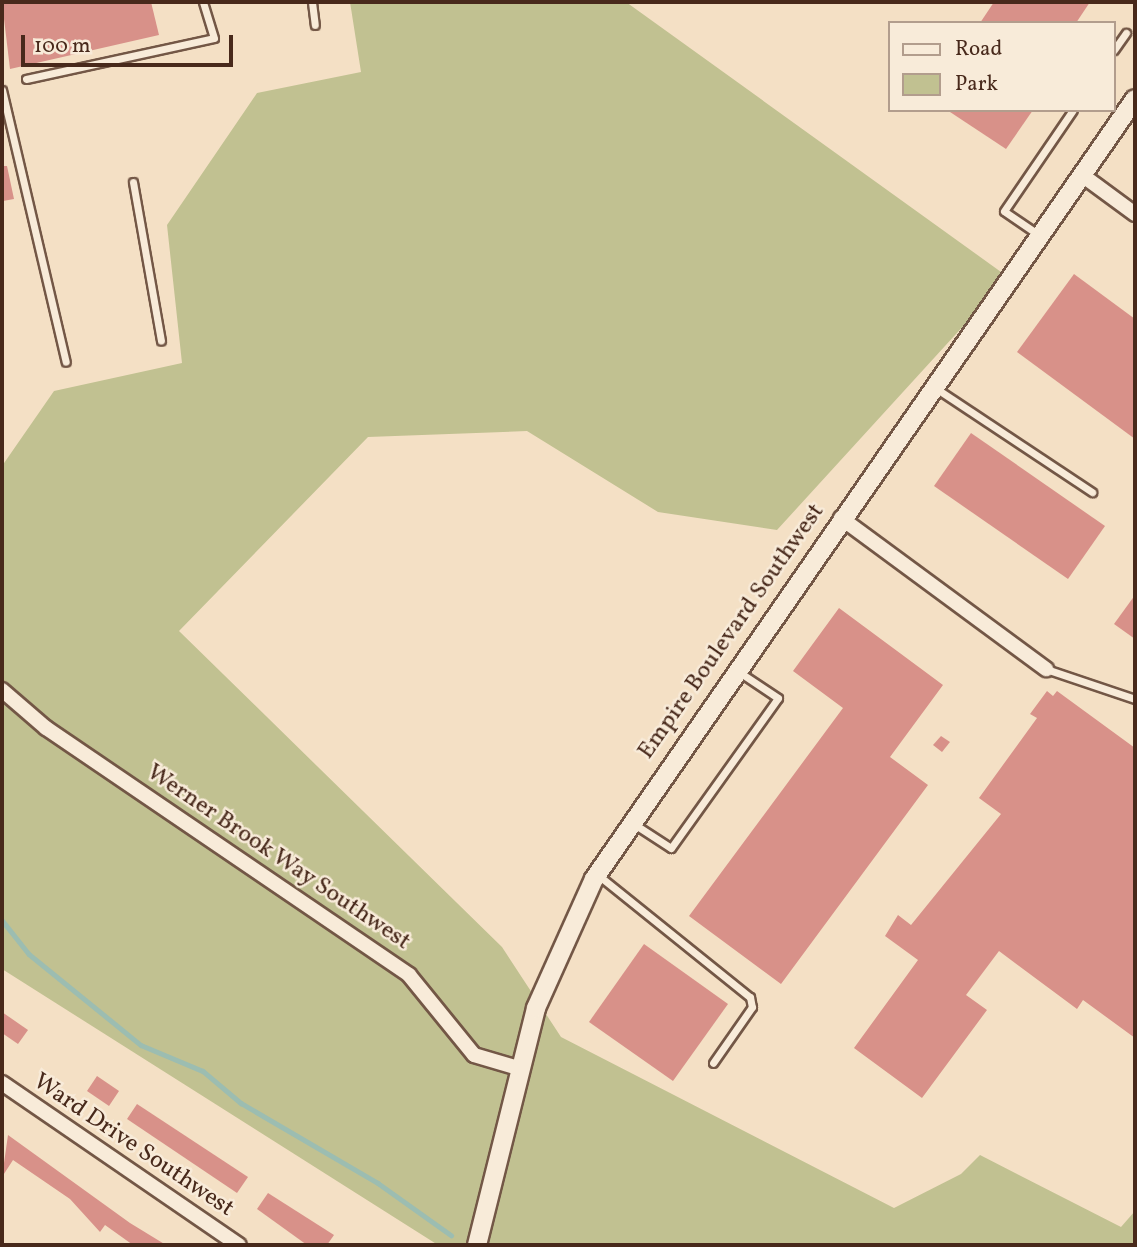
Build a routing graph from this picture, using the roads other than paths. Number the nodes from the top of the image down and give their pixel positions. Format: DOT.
graph roads {
  1 [pos="203,2"];
  2 [pos="312,2"];
  3 [pos="315,25"];
  4 [pos="1126,33"];
  5 [pos="1116,47"];
  6 [pos="26,79"];
  7 [pos="2,90"];
  8 [pos="1135,99"];
  9 [pos="1072,112"];
  10 [pos="1082,176"];
  11 [pos="133,182"];
  12 [pos="1135,214"];
  13 [pos="1040,235"];
  14 [pos="161,341"];
  15 [pos="66,362"];
  16 [pos="933,387"];
  17 [pos="1092,492"];
  18 [pos="841,518"];
  19 [pos="736,669"];
  20 [pos="1046,669"];
  21 [pos="2,690"];
  22 [pos="1135,699"];
  23 [pos="629,821"];
  24 [pos="597,874"];
  25 [pos="713,1063"];
  26 [pos="518,1068"];
  27 [pos="2,1083"];
  28 [pos="239,1245"];
  29 [pos="477,1245"];
  1 -- 6 [label="lane"];
  2 -- 3 [label="lane"];
  4 -- 5 [label="lane"];
  7 -- 15 [label="lane"];
  8 -- 10 [label="street, Empire Boulevard Southwest"];
  9 -- 13 [label="lane"];
  10 -- 12 [label="street"];
  10 -- 13 [label="street, Empire Boulevard Southwest"];
  11 -- 14 [label="lane"];
  13 -- 16 [label="street, Empire Boulevard Southwest"];
  16 -- 17 [label="lane"];
  16 -- 18 [label="street, Empire Boulevard Southwest"];
  18 -- 19 [label="street, Empire Boulevard Southwest"];
  18 -- 20 [label="street"];
  19 -- 23 [label="street, Empire Boulevard Southwest"];
  19 -- 23 [label="lane"];
  20 -- 22 [label="lane"];
  21 -- 26 [label="street, Werner Brook Way Southwest"];
  23 -- 24 [label="street, Empire Boulevard Southwest"];
  24 -- 25 [label="lane"];
  24 -- 26 [label="street, Empire Boulevard Southwest"];
  26 -- 29 [label="street, Empire Boulevard Southwest"];
  27 -- 28 [label="street, Ward Drive Southwest"];
}
